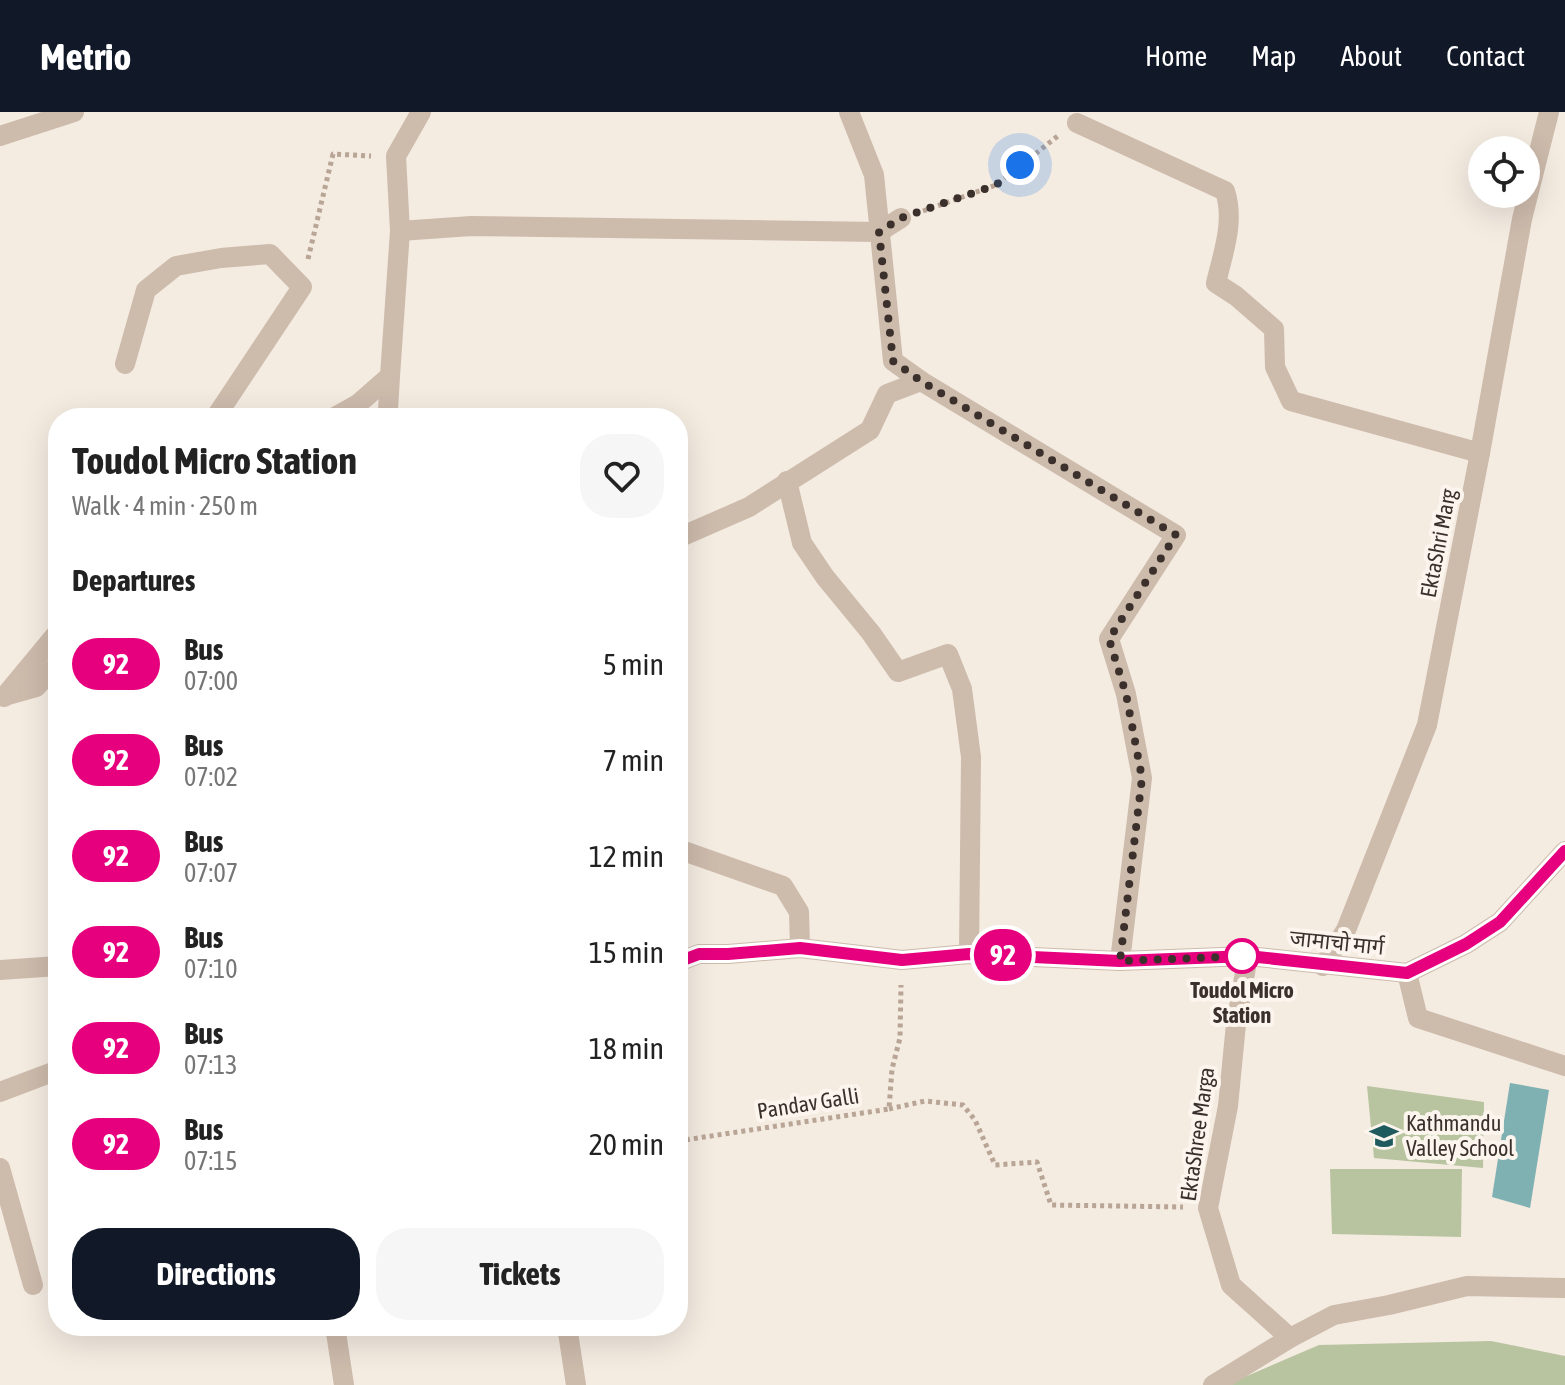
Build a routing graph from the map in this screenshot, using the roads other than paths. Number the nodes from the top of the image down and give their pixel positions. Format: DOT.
graph roads {
  1 [pos="74,112"];
  2 [pos="421,112"];
  3 [pos="849,112"];
  4 [pos="1549,112"];
  5 [pos="1077,123"];
  6 [pos="0,136"];
  7 [pos="901,218"];
  8 [pos="400,231"];
  9 [pos="879,232"];
  10 [pos="125,364"];
  11 [pos="390,376"];
  12 [pos="921,381"];
  13 [pos="222,408"];
  14 [pos="351,408"];
  15 [pos="388,408"];
  16 [pos="1480,453"];
  17 [pos="787,481"];
  18 [pos="688,534"];
  19 [pos="48,644"];
  20 [pos="48,674"];
  21 [pos="2,697"];
  22 [pos="1565,851"];
  23 [pos="688,853"];
  24 [pos="800,948"];
  25 [pos="969,954"];
  26 [pos="1248,956"];
  27 [pos="688,958"];
  28 [pos="1120,961"];
  29 [pos="1323,966"];
  30 [pos="48,967"];
  31 [pos="0,970"];
  32 [pos="1407,973"];
  33 [pos="1565,1066"];
  34 [pos="48,1074"];
  35 [pos="0,1092"];
  36 [pos="0,1168"];
  37 [pos="33,1285"];
  38 [pos="1565,1288"];
  39 [pos="337,1336"];
  40 [pos="569,1336"];
  41 [pos="1290,1338"];
  42 [pos="344,1385"];
  43 [pos="576,1385"];
  44 [pos="1213,1385"];
  1 -- 6 [label="street"];
  2 -- 8 [label="street"];
  3 -- 9 [label="street"];
  4 -- 16 [label="street, EktaShri Marg"];
  5 -- 16 [label="street"];
  7 -- 9 [label="street"];
  8 -- 9 [label="street"];
  8 -- 11 [label="street"];
  9 -- 12 [label="street"];
  10 -- 13 [label="street"];
  11 -- 14 [label="street"];
  11 -- 15 [label="street"];
  12 -- 17 [label="street"];
  12 -- 28 [label="street"];
  16 -- 29 [label="street, EktaShri Marg"];
  17 -- 18 [label="street"];
  17 -- 25 [label="street"];
  19 -- 21 [label="street"];
  20 -- 21 [label="street"];
  22 -- 32 [label="street, जामाचो मार्ग"];
  23 -- 24 [label="street"];
  24 -- 25 [label="street, जामाचो मार्ग"];
  24 -- 27 [label="street, जामाचो मार्ग"];
  25 -- 28 [label="street, जामाचो मार्ग"];
  26 -- 28 [label="street, जामाचो मार्ग"];
  26 -- 29 [label="street, जामाचो मार्ग"];
  26 -- 41 [label="street, EktaShree Marga"];
  29 -- 32 [label="street, जामाचो मार्ग"];
  30 -- 31 [label="street"];
  32 -- 33 [label="street"];
  34 -- 35 [label="street"];
  36 -- 37 [label="street"];
  38 -- 41 [label="street"];
  39 -- 42 [label="street"];
  40 -- 43 [label="street"];
  41 -- 44 [label="street"];
}
